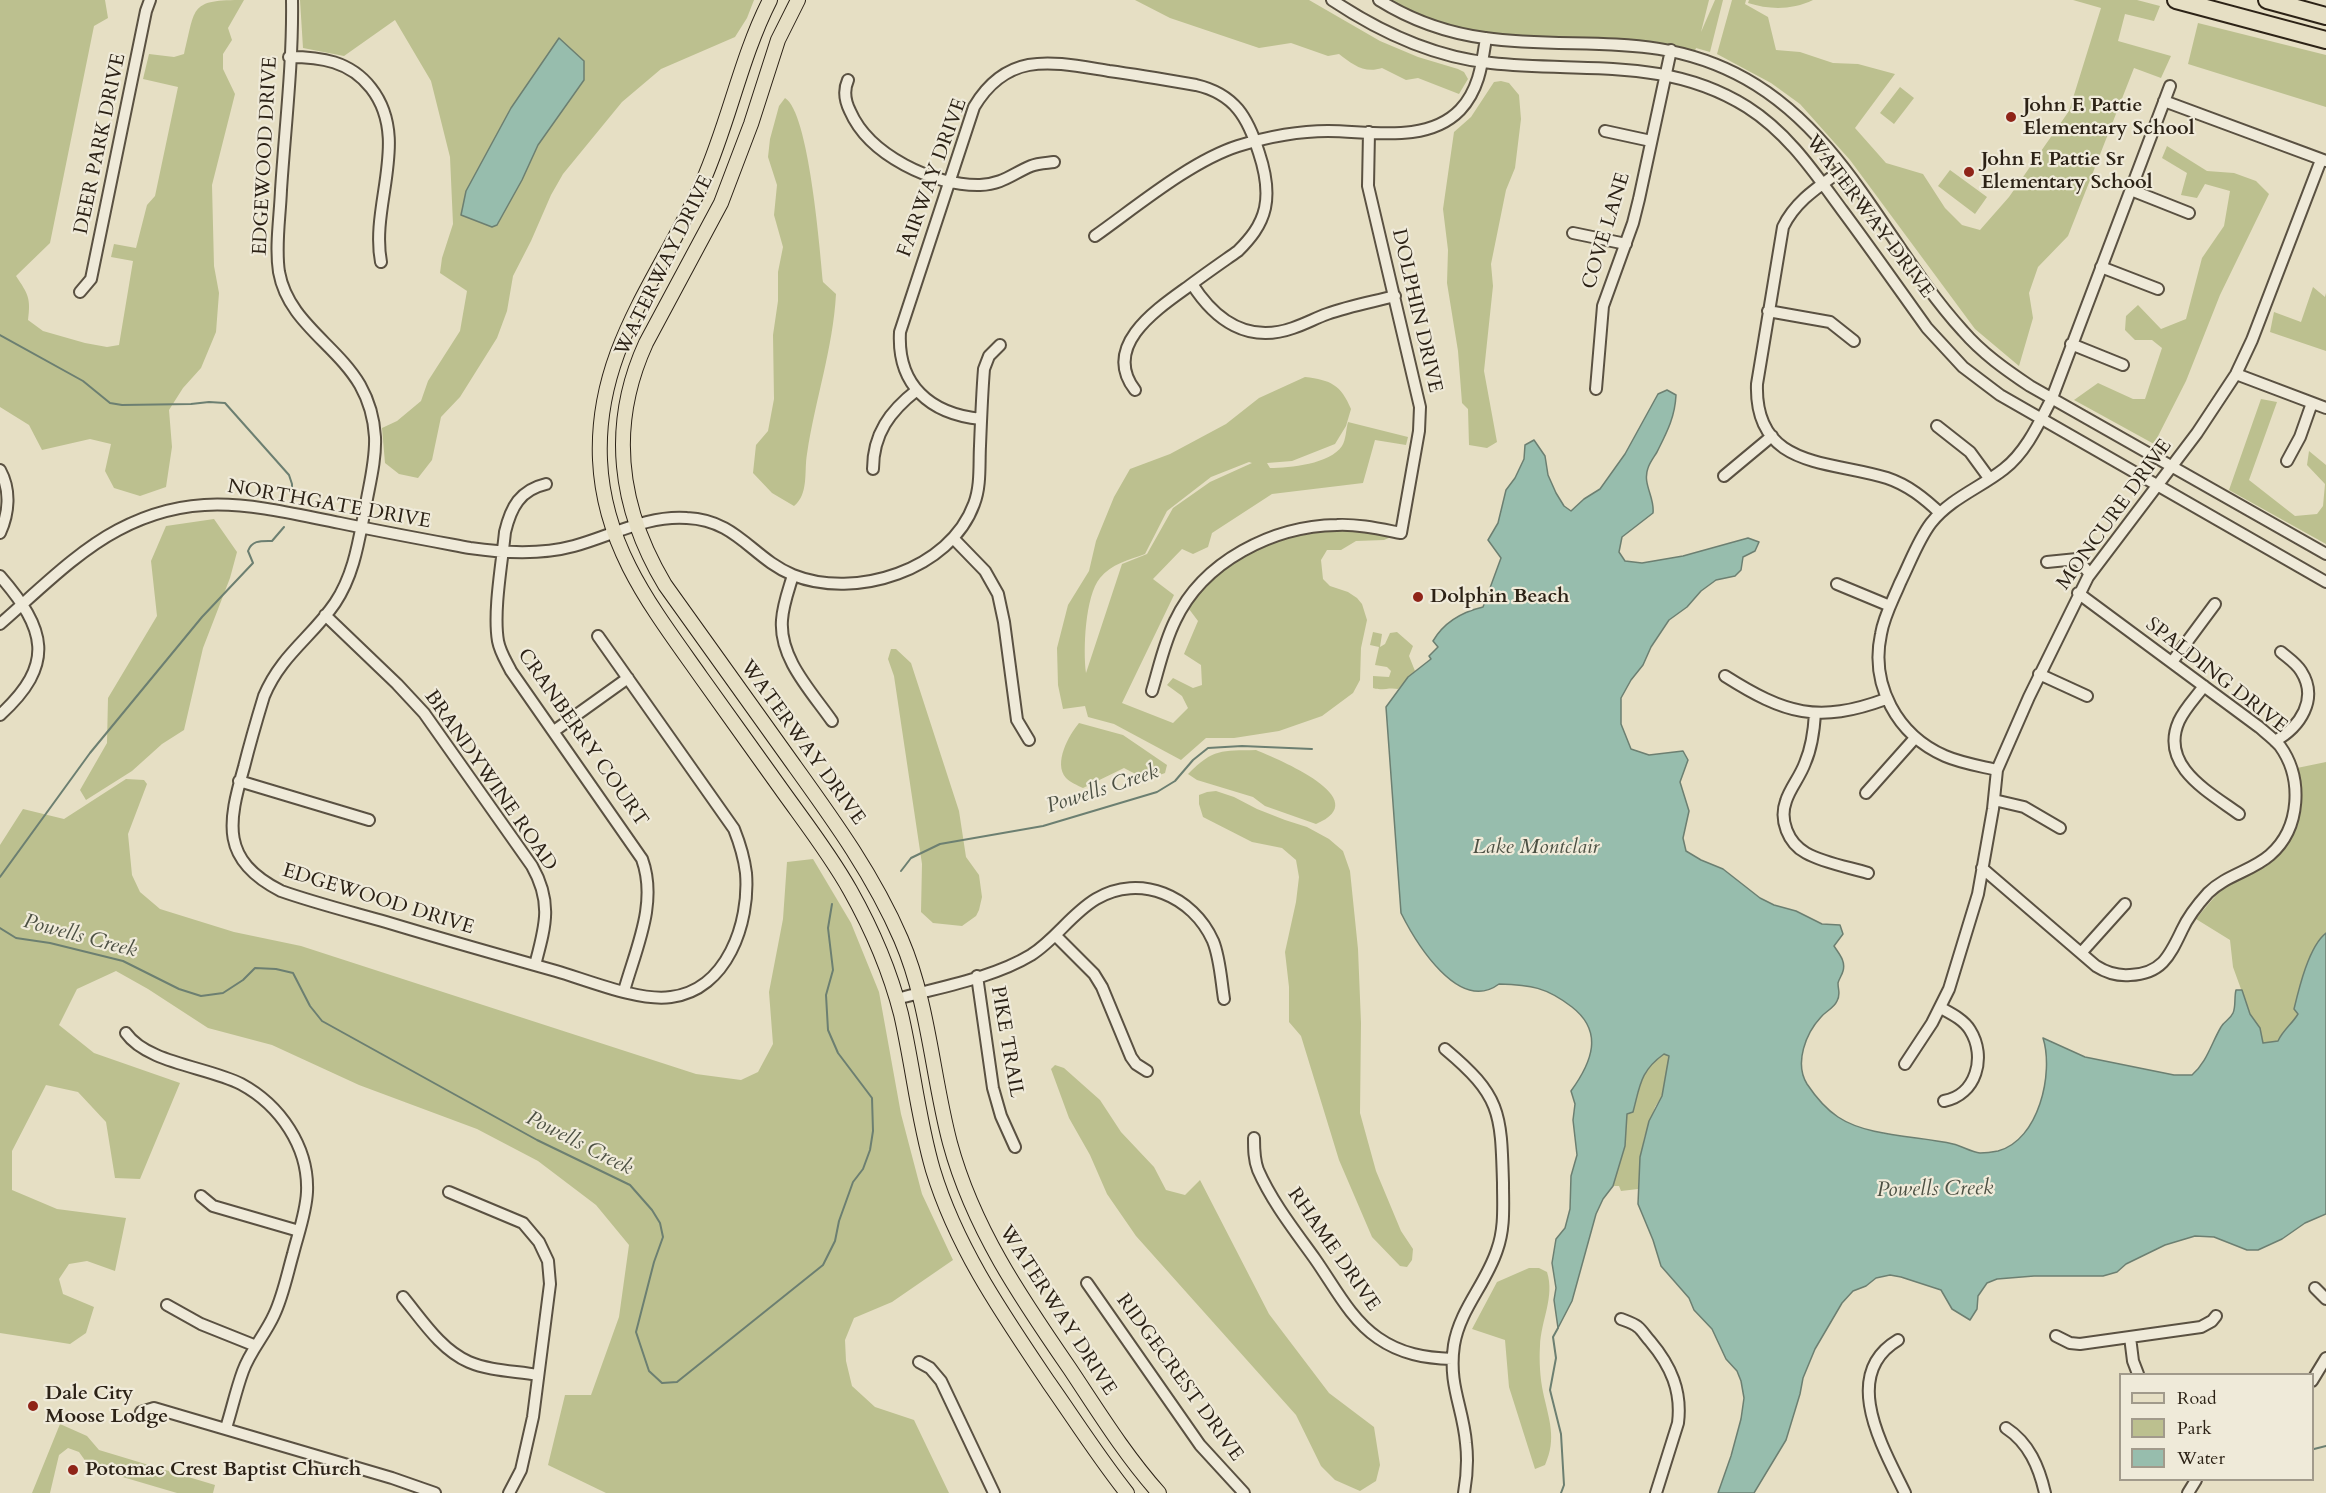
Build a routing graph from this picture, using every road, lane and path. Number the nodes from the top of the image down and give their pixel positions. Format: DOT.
graph roads {
  1 [pos="150,0"];
  2 [pos="292,0"];
  3 [pos="770,0"];
  4 [pos="798,0"];
  5 [pos="1332,0"];
  6 [pos="1379,0"];
  7 [pos="2176,0"];
  8 [pos="2267,0"];
  9 [pos="2326,16"];
  10 [pos="1486,39"];
  11 [pos="2326,40"];
  12 [pos="1671,50"];
  13 [pos="289,57"];
  14 [pos="1482,62"];
  15 [pos="1665,74"];
  16 [pos="848,80"];
  17 [pos="2170,86"];
  18 [pos="2164,101"];
  19 [pos="1605,131"];
  20 [pos="1369,132"];
  21 [pos="1255,141"];
  22 [pos="1651,141"];
  23 [pos="2323,161"];
  24 [pos="1054,162"];
  25 [pos="1843,169"];
  26 [pos="949,180"];
  27 [pos="1823,183"];
  28 [pos="2131,190"];
  29 [pos="2189,213"];
  30 [pos="1573,233"];
  31 [pos="1095,236"];
  32 [pos="1626,244"];
  33 [pos="381,262"];
  34 [pos="2101,267"];
  35 [pos="1192,284"];
  36 [pos="2158,289"];
  37 [pos="80,292"];
  38 [pos="1395,296"];
  39 [pos="643,297"];
  40 [pos="664,309"];
  41 [pos="1768,311"];
  42 [pos="1854,341"];
  43 [pos="2072,344"];
  44 [pos="1000,345"];
  45 [pos="2122,365"];
  46 [pos="2236,374"];
  47 [pos="1596,389"];
  48 [pos="917,390"];
  49 [pos="1135,390"];
  50 [pos="2052,398"];
  51 [pos="2312,403"];
  52 [pos="2326,408"];
  53 [pos="981,419"];
  54 [pos="2041,420"];
  55 [pos="1937,426"];
  56 [pos="1772,436"];
  57 [pos="2287,461"];
  58 [pos="2172,466"];
  59 [pos="873,469"];
  60 [pos="0,470"];
  61 [pos="1724,476"];
  62 [pos="1989,478"];
  63 [pos="546,484"];
  64 [pos="2157,486"];
  65 [pos="1940,513"];
  66 [pos="636,525"];
  67 [pos="362,527"];
  68 [pos="614,532"];
  69 [pos="0,533"];
  70 [pos="953,538"];
  71 [pos="503,552"];
  72 [pos="2326,554"];
  73 [pos="2047,562"];
  74 [pos="2090,574"];
  75 [pos="793,575"];
  76 [pos="0,576"];
  77 [pos="2326,582"];
  78 [pos="1837,584"];
  79 [pos="2078,593"];
  80 [pos="23,604"];
  81 [pos="2215,604"];
  82 [pos="1890,606"];
  83 [pos="325,615"];
  84 [pos="0,624"];
  85 [pos="598,636"];
  86 [pos="2281,652"];
  87 [pos="2172,662"];
  88 [pos="2039,674"];
  89 [pos="1725,676"];
  90 [pos="628,678"];
  91 [pos="2204,686"];
  92 [pos="1152,691"];
  93 [pos="2087,696"];
  94 [pos="1886,699"];
  95 [pos="1815,713"];
  96 [pos="0,715"];
  97 [pos="832,721"];
  98 [pos="554,731"];
  99 [pos="1915,738"];
  100 [pos="1029,740"];
  101 [pos="2276,741"];
  102 [pos="1997,770"];
  103 [pos="240,781"];
  104 [pos="1866,793"];
  105 [pos="1994,800"];
  106 [pos="2239,814"];
  107 [pos="369,819"];
  108 [pos="2060,828"];
  109 [pos="1983,868"];
  110 [pos="1868,873"];
  111 [pos="2126,904"];
  112 [pos="1056,936"];
  113 [pos="2081,953"];
  114 [pos="535,965"];
  115 [pos="977,976"];
  116 [pos="624,991"];
  117 [pos="920,993"];
  118 [pos="897,999"];
  119 [pos="1224,999"];
  120 [pos="1941,1008"];
  121 [pos="126,1033"];
  122 [pos="1445,1048"];
  123 [pos="1905,1064"];
  124 [pos="1147,1071"];
  125 [pos="1944,1101"];
  126 [pos="1254,1138"];
  127 [pos="1015,1148"];
  128 [pos="449,1192"];
  129 [pos="201,1196"];
  130 [pos="299,1231"];
  131 [pos="1087,1283"];
  132 [pos="2315,1288"];
  133 [pos="403,1297"];
  134 [pos="2326,1299"];
  135 [pos="167,1305"];
  136 [pos="2216,1316"];
  137 [pos="1621,1319"];
  138 [pos="2056,1336"];
  139 [pos="2130,1337"];
  140 [pos="1899,1340"];
  141 [pos="255,1346"];
  142 [pos="2326,1358"];
  143 [pos="1452,1359"];
  144 [pos="919,1362"];
  145 [pos="2138,1373"];
  146 [pos="538,1374"];
  147 [pos="2314,1379"];
  148 [pos="141,1412"];
  149 [pos="226,1428"];
  150 [pos="2006,1428"];
  151 [pos="418,1490"];
  152 [pos="435,1493"];
  153 [pos="509,1493"];
  154 [pos="994,1493"];
  155 [pos="1126,1493"];
  156 [pos="1159,1493"];
  157 [pos="1244,1493"];
  158 [pos="1464,1493"];
  159 [pos="1656,1493"];
  160 [pos="1905,1493"];
  161 [pos="2045,1493"];
  1 -- 37 [label="street, DEER PARK DRIVE"];
  2 -- 13 [label="street, EDGEWOOD DRIVE"];
  3 -- 39 [label="main road, WATERWAY DRIVE"];
  4 -- 40 [label="main road, WATERWAY DRIVE"];
  5 -- 14 [label="street, WATERWAY DRIVE"];
  6 -- 10 [label="street, WATERWAY DRIVE"];
  7 -- 11 [label="highway"];
  8 -- 9 [label="highway"];
  10 -- 12 [label="street, WATERWAY DRIVE"];
  10 -- 14 [label="street"];
  12 -- 15 [label="street, COVE LANE"];
  12 -- 25 [label="street, WATERWAY DRIVE"];
  13 -- 33 [label="street"];
  13 -- 67 [label="street, EDGEWOOD DRIVE"];
  14 -- 15 [label="street, WATERWAY DRIVE"];
  14 -- 20 [label="street"];
  15 -- 22 [label="street, COVE LANE"];
  15 -- 27 [label="street, WATERWAY DRIVE"];
  16 -- 26 [label="street"];
  17 -- 18 [label="street"];
  18 -- 23 [label="street"];
  18 -- 28 [label="street"];
  19 -- 22 [label="street"];
  20 -- 21 [label="street"];
  20 -- 38 [label="street, DOLPHIN DRIVE"];
  21 -- 26 [label="street, FAIRWAY DRIVE"];
  21 -- 31 [label="street"];
  21 -- 35 [label="street, FAIRWAY DRIVE"];
  22 -- 32 [label="street, COVE LANE"];
  23 -- 46 [label="street, MONCURE DRIVE"];
  24 -- 26 [label="street"];
  25 -- 27 [label="street"];
  25 -- 50 [label="street, WATERWAY DRIVE"];
  26 -- 48 [label="street, FAIRWAY DRIVE"];
  27 -- 41 [label="street"];
  27 -- 54 [label="street, WATERWAY DRIVE"];
  28 -- 29 [label="street"];
  28 -- 34 [label="street"];
  30 -- 32 [label="street"];
  32 -- 47 [label="street, COVE LANE"];
  34 -- 36 [label="street"];
  34 -- 43 [label="street"];
  35 -- 38 [label="street"];
  35 -- 49 [label="street, FAIRWAY DRIVE"];
  38 -- 92 [label="street, DOLPHIN DRIVE"];
  39 -- 40 [label="main road"];
  39 -- 68 [label="main road, WATERWAY DRIVE"];
  40 -- 66 [label="main road, WATERWAY DRIVE"];
  41 -- 42 [label="street"];
  41 -- 56 [label="street"];
  43 -- 45 [label="street"];
  43 -- 50 [label="street"];
  44 -- 53 [label="street, NORTHGATE DRIVE"];
  46 -- 51 [label="street"];
  46 -- 58 [label="street, MONCURE DRIVE"];
  48 -- 53 [label="street, FAIRWAY DRIVE"];
  48 -- 59 [label="street"];
  50 -- 54 [label="street"];
  50 -- 58 [label="street, WATERWAY DRIVE"];
  51 -- 52 [label="street"];
  51 -- 57 [label="street"];
  53 -- 70 [label="street, NORTHGATE DRIVE"];
  54 -- 62 [label="street"];
  54 -- 64 [label="street, WATERWAY DRIVE"];
  55 -- 62 [label="street"];
  56 -- 61 [label="street"];
  56 -- 65 [label="street"];
  58 -- 64 [label="street, MONCURE DRIVE"];
  58 -- 72 [label="street, WATERWAY DRIVE"];
  60 -- 69 [label="street"];
  62 -- 65 [label="street"];
  63 -- 71 [label="street, CRANBERRY COURT"];
  64 -- 74 [label="street, MONCURE DRIVE"];
  64 -- 77 [label="street, WATERWAY DRIVE"];
  65 -- 82 [label="street"];
  66 -- 68 [label="street, NORTHGATE DRIVE"];
  66 -- 75 [label="street, NORTHGATE DRIVE"];
  66 -- 117 [label="main road, WATERWAY DRIVE"];
  67 -- 71 [label="street, NORTHGATE DRIVE"];
  67 -- 80 [label="street, NORTHGATE DRIVE"];
  67 -- 83 [label="street, EDGEWOOD DRIVE"];
  68 -- 71 [label="street, NORTHGATE DRIVE"];
  68 -- 118 [label="main road, WATERWAY DRIVE"];
  70 -- 75 [label="street, NORTHGATE DRIVE"];
  70 -- 100 [label="street"];
  71 -- 98 [label="street, CRANBERRY COURT"];
  73 -- 74 [label="street"];
  74 -- 79 [label="street, MONCURE DRIVE"];
  75 -- 97 [label="street"];
  76 -- 80 [label="street"];
  78 -- 82 [label="street"];
  79 -- 87 [label="street, SPALDING DRIVE"];
  79 -- 88 [label="street, MONCURE DRIVE"];
  80 -- 84 [label="street, NORTHGATE DRIVE"];
  80 -- 96 [label="street"];
  81 -- 87 [label="street"];
  82 -- 94 [label="street"];
  83 -- 103 [label="street, EDGEWOOD DRIVE"];
  83 -- 114 [label="street, BRANDYWINE ROAD"];
  85 -- 90 [label="street, EDGEWOOD DRIVE"];
  86 -- 101 [label="street"];
  87 -- 91 [label="street, SPALDING DRIVE"];
  88 -- 93 [label="street"];
  88 -- 102 [label="street, MONCURE DRIVE"];
  89 -- 95 [label="street"];
  90 -- 98 [label="street"];
  90 -- 116 [label="street, EDGEWOOD DRIVE"];
  91 -- 101 [label="street, SPALDING DRIVE"];
  91 -- 106 [label="street"];
  94 -- 95 [label="street"];
  94 -- 99 [label="street"];
  95 -- 110 [label="street"];
  98 -- 116 [label="street, CRANBERRY COURT"];
  99 -- 102 [label="street"];
  99 -- 104 [label="street"];
  101 -- 113 [label="street, SPALDING DRIVE"];
  102 -- 105 [label="street, MONCURE DRIVE"];
  103 -- 107 [label="street"];
  103 -- 114 [label="street, EDGEWOOD DRIVE"];
  105 -- 108 [label="street"];
  105 -- 109 [label="street, MONCURE DRIVE"];
  109 -- 113 [label="street, SPALDING DRIVE"];
  109 -- 120 [label="street, MONCURE DRIVE"];
  111 -- 113 [label="street"];
  112 -- 115 [label="street"];
  112 -- 119 [label="street"];
  112 -- 124 [label="street"];
  114 -- 116 [label="street, EDGEWOOD DRIVE"];
  115 -- 117 [label="street"];
  115 -- 127 [label="street, PIKE TRAIL"];
  117 -- 118 [label="street"];
  117 -- 156 [label="main road, WATERWAY DRIVE"];
  118 -- 155 [label="main road, WATERWAY DRIVE"];
  120 -- 123 [label="street, MONCURE DRIVE"];
  120 -- 125 [label="street"];
  121 -- 130 [label="street"];
  122 -- 143 [label="street"];
  126 -- 143 [label="street, RHAME DRIVE"];
  128 -- 146 [label="street"];
  129 -- 130 [label="street"];
  130 -- 141 [label="street"];
  131 -- 157 [label="street, RIDGECREST DRIVE"];
  132 -- 134 [label="street"];
  133 -- 146 [label="street"];
  135 -- 141 [label="street"];
  136 -- 139 [label="street"];
  137 -- 159 [label="street"];
  138 -- 139 [label="street"];
  139 -- 145 [label="street"];
  140 -- 160 [label="street"];
  141 -- 149 [label="street"];
  142 -- 147 [label="street"];
  143 -- 158 [label="street"];
  144 -- 154 [label="street"];
  146 -- 153 [label="street"];
  148 -- 149 [label="street"];
  149 -- 151 [label="street"];
  150 -- 161 [label="street"];
  151 -- 152 [label="street"];
}
